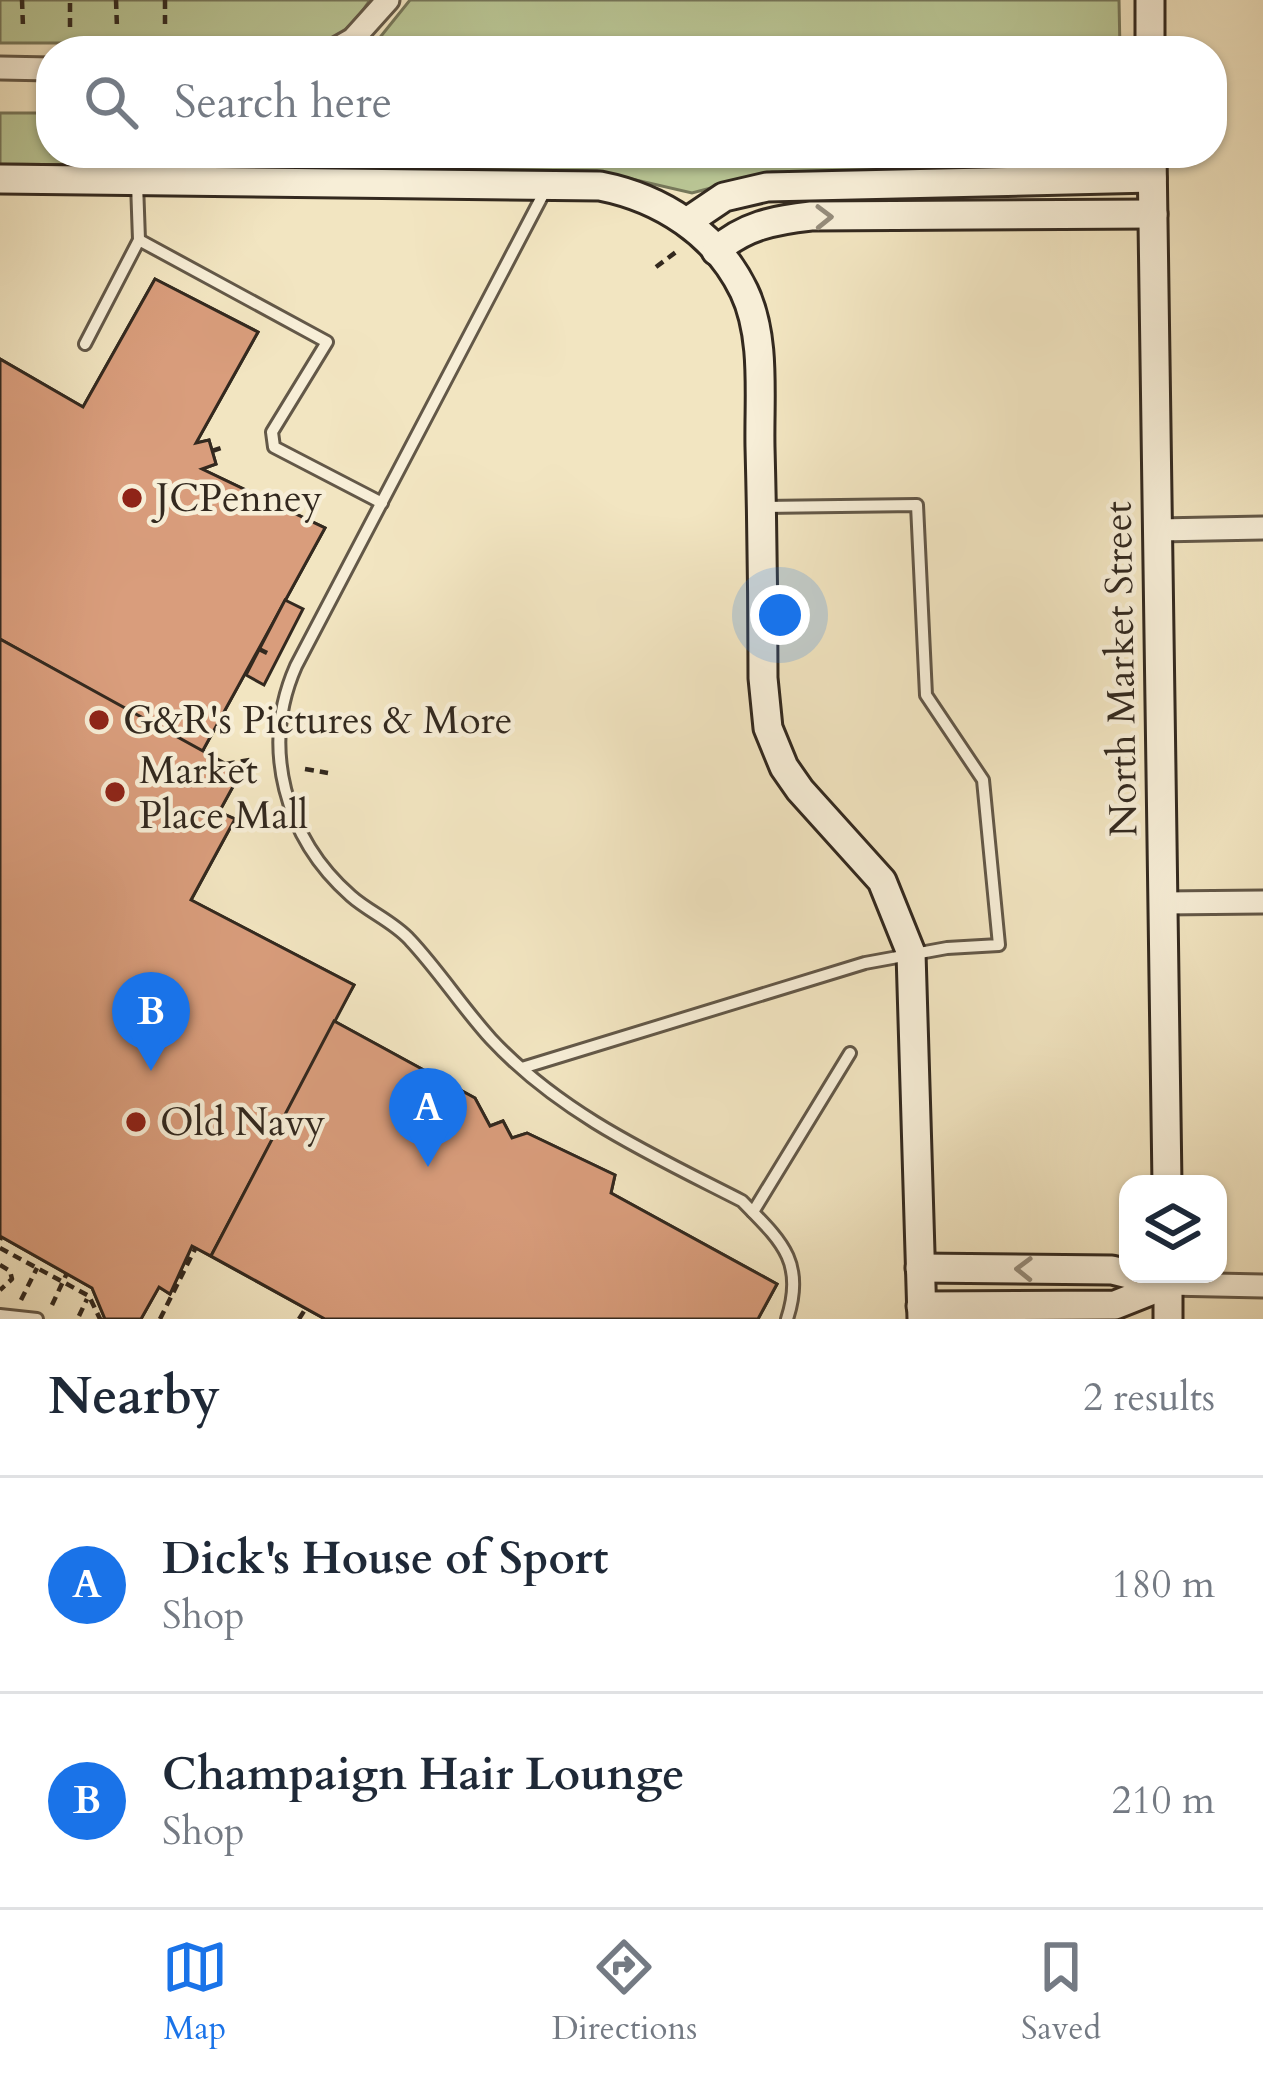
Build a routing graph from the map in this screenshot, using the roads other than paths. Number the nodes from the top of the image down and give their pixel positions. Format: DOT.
graph roads {
  1 [pos="388,0"];
  2 [pos="1150,0"];
  3 [pos="356,36"];
  4 [pos="1150,36"];
  5 [pos="0,68"];
  6 [pos="36,69"];
  7 [pos="1115,168"];
  8 [pos="1152,168"];
  9 [pos="0,179"];
  10 [pos="136,181"];
  11 [pos="549,184"];
  12 [pos="1153,214"];
  13 [pos="687,222"];
  14 [pos="139,240"];
  15 [pos="716,251"];
  16 [pos="85,344"];
  17 [pos="382,503"];
  18 [pos="762,507"];
  19 [pos="1263,528"];
  20 [pos="1158,530"];
  21 [pos="1263,902"];
  22 [pos="1163,903"];
  23 [pos="911,953"];
  24 [pos="850,1053"];
  25 [pos="522,1068"];
  26 [pos="1167,1175"];
  27 [pos="753,1212"];
  28 [pos="920,1268"];
  29 [pos="1119,1272"];
  30 [pos="1159,1283"];
  31 [pos="1168,1283"];
  32 [pos="1222,1283"];
  33 [pos="1263,1286"];
  34 [pos="922,1313"];
  35 [pos="0,1315"];
  36 [pos="38,1319"];
  37 [pos="787,1319"];
  38 [pos="1168,1319"];
  1 -- 3 [label="street"];
  2 -- 4 [label="street"];
  5 -- 6 [label="street"];
  7 -- 13 [label="street"];
  8 -- 12 [label="street, North Market Street"];
  9 -- 10 [label="street"];
  10 -- 11 [label="street"];
  10 -- 14 [label="lane"];
  11 -- 13 [label="street"];
  11 -- 17 [label="lane"];
  15 -- 12 [label="street, one-way"];
  12 -- 20 [label="street, North Market Street"];
  13 -- 15 [label="street"];
  14 -- 16 [label="lane"];
  14 -- 17 [label="lane"];
  15 -- 18 [label="street"];
  17 -- 25 [label="lane"];
  18 -- 23 [label="street"];
  18 -- 23 [label="lane"];
  19 -- 20 [label="street"];
  20 -- 22 [label="street, North Market Street"];
  21 -- 22 [label="street"];
  22 -- 26 [label="street, North Market Street"];
  23 -- 25 [label="lane"];
  23 -- 28 [label="street"];
  24 -- 27 [label="lane"];
  25 -- 27 [label="lane"];
  27 -- 37 [label="lane"];
  29 -- 28 [label="street, one-way"];
  28 -- 34 [label="street"];
  30 -- 34 [label="street"];
  31 -- 38 [label="street"];
  32 -- 33 [label="street"];
  35 -- 36 [label="lane"];
}
